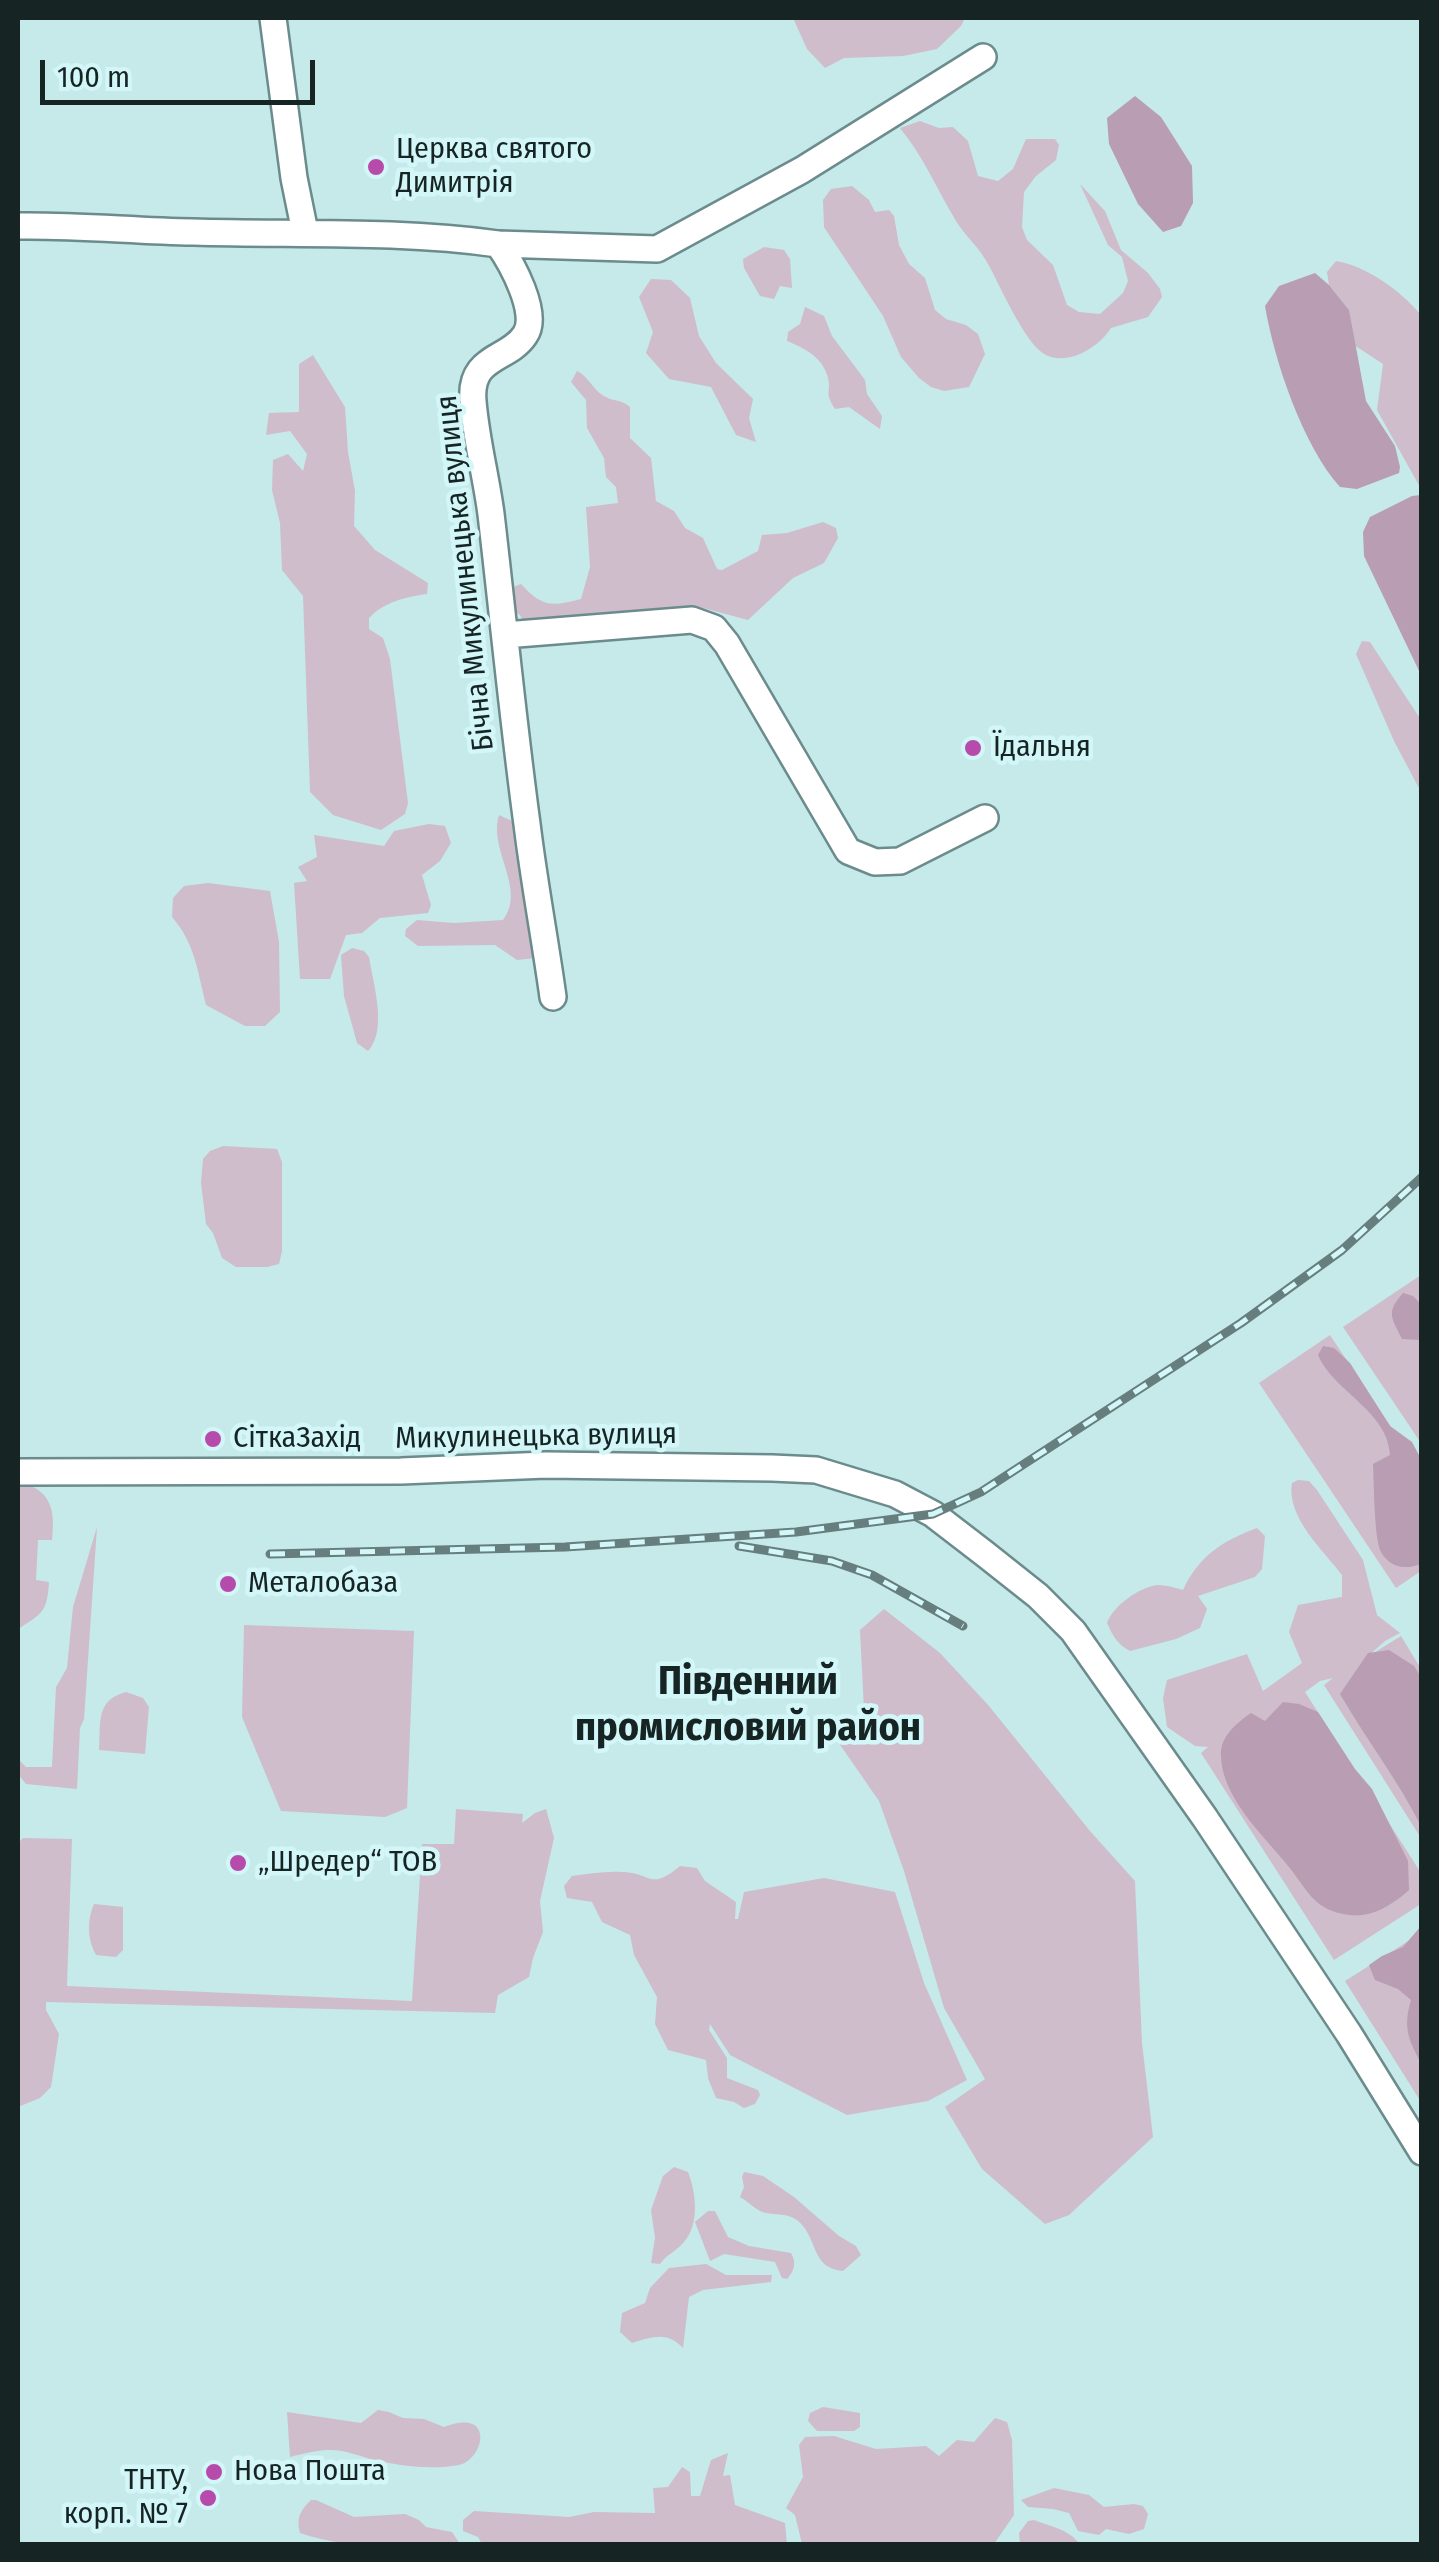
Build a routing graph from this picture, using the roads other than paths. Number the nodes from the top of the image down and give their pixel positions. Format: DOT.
graph roads {
  1 [pos="273,18"];
  2 [pos="983,57"];
  3 [pos="18,226"];
  4 [pos="305,232"];
  5 [pos="498,244"];
  6 [pos="505,636"];
  7 [pos="984,818"];
  8 [pos="553,997"];
  9 [pos="18,1472"];
  10 [pos="1422,2152"];
  1 -- 4 [label="street"];
  2 -- 5 [label="street"];
  3 -- 4 [label="street"];
  4 -- 5 [label="street"];
  5 -- 6 [label="street, Бічна Микулинецька вулиця"];
  6 -- 7 [label="street"];
  6 -- 8 [label="street, Бічна Микулинецька вулиця"];
  9 -- 10 [label="street, Микулинецька вулиця"];
}
